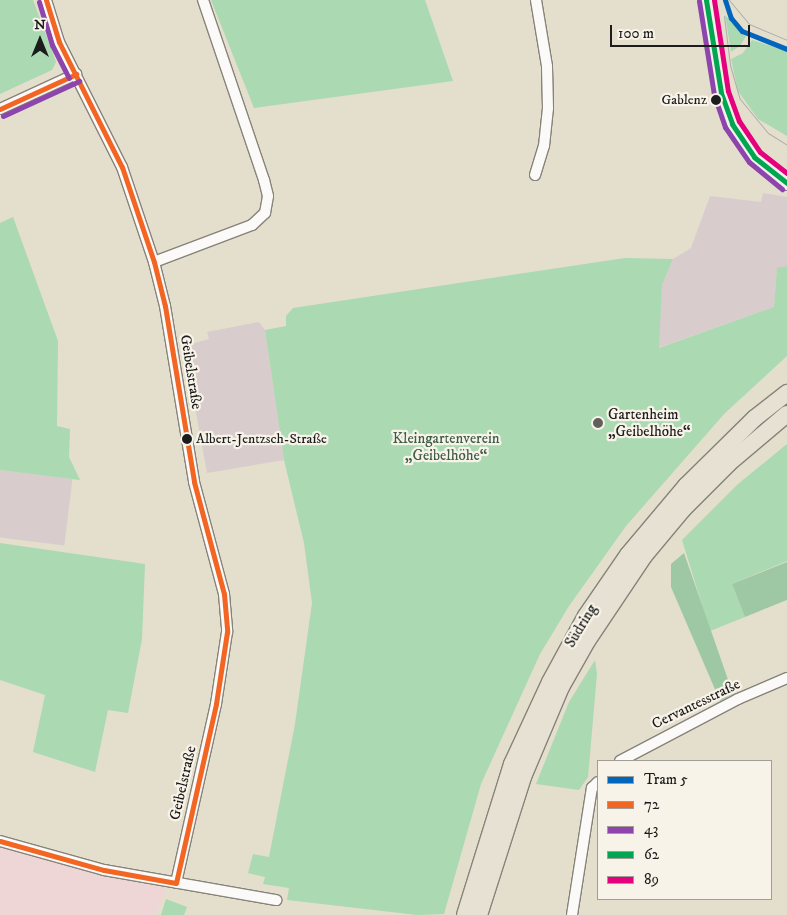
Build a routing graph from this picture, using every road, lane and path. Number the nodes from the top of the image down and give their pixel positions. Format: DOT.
graph roads {
  1 [pos="46,0"];
  2 [pos="203,0"];
  3 [pos="536,0"];
  4 [pos="706,0"];
  5 [pos="76,74"];
  6 [pos="0,109"];
  7 [pos="536,175"];
  8 [pos="787,183"];
  9 [pos="154,262"];
  10 [pos="787,392"];
  11 [pos="787,414"];
  12 [pos="787,678"];
  13 [pos="622,760"];
  14 [pos="597,783"];
  15 [pos="0,841"];
  16 [pos="176,882"];
  17 [pos="276,900"];
  18 [pos="465,915"];
  19 [pos="479,915"];
  20 [pos="572,915"];
  1 -- 5 [label="street, Geibelstraße"];
  2 -- 9 [label="street"];
  3 -- 7 [label="street"];
  4 -- 8 [label="street"];
  5 -- 6 [label="street"];
  5 -- 9 [label="street, Geibelstraße"];
  9 -- 16 [label="street, Geibelstraße"];
  10 -- 18 [label="main road, Südring"];
  11 -- 19 [label="main road, Südring"];
  12 -- 13 [label="street, Cervantesstraße"];
  14 -- 20 [label="street"];
  15 -- 16 [label="street"];
  16 -- 17 [label="street"];
}
